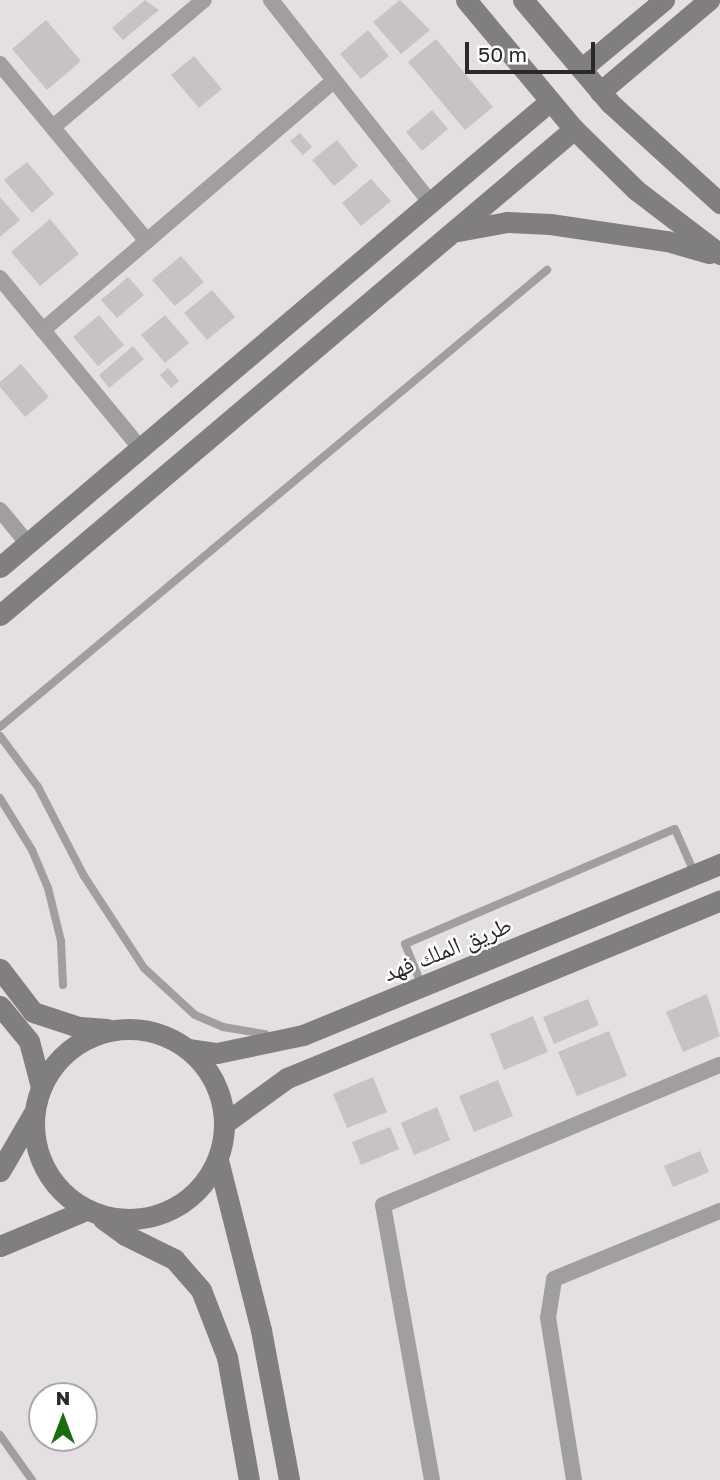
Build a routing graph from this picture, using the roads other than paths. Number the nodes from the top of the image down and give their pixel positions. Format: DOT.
graph roads {
  1 [pos="204,0"];
  2 [pos="271,0"];
  3 [pos="466,0"];
  4 [pos="523,0"];
  5 [pos="664,0"];
  6 [pos="712,5"];
  7 [pos="0,64"];
  8 [pos="581,69"];
  9 [pos="334,81"];
  10 [pos="600,92"];
  11 [pos="550,101"];
  12 [pos="53,127"];
  13 [pos="573,129"];
  14 [pos="430,202"];
  15 [pos="720,203"];
  16 [pos="449,234"];
  17 [pos="147,241"];
  18 [pos="720,255"];
  19 [pos="547,270"];
  20 [pos="0,278"];
  21 [pos="43,330"];
  22 [pos="140,448"];
  23 [pos="0,510"];
  24 [pos="28,544"];
  25 [pos="0,567"];
  26 [pos="0,615"];
  27 [pos="0,727"];
  28 [pos="0,736"];
  29 [pos="0,798"];
  30 [pos="720,864"];
  31 [pos="695,875"];
  32 [pos="720,900"];
  33 [pos="0,969"];
  34 [pos="63,985"];
  35 [pos="422,986"];
  36 [pos="0,1006"];
  37 [pos="116,1030"];
  38 [pos="311,1032"];
  39 [pos="188,1049"];
  40 [pos="332,1060"];
  41 [pos="720,1065"];
  42 [pos="41,1087"];
  43 [pos="34,1112"];
  44 [pos="225,1124"];
  45 [pos="218,1160"];
  46 [pos="0,1171"];
  47 [pos="92,1212"];
  48 [pos="720,1212"];
  49 [pos="0,1245"];
  50 [pos="0,1435"];
  51 [pos="32,1480"];
  52 [pos="249,1480"];
  53 [pos="289,1480"];
  54 [pos="432,1480"];
  55 [pos="574,1480"];
  1 -- 12 [label="street"];
  2 -- 9 [label="street"];
  3 -- 11 [label="street"];
  4 -- 8 [label="street"];
  5 -- 8 [label="street"];
  6 -- 10 [label="street"];
  7 -- 12 [label="street"];
  8 -- 10 [label="street"];
  9 -- 14 [label="street"];
  9 -- 17 [label="street"];
  10 -- 15 [label="street"];
  11 -- 13 [label="street"];
  11 -- 14 [label="street"];
  12 -- 17 [label="street"];
  13 -- 16 [label="street"];
  13 -- 18 [label="street"];
  14 -- 22 [label="street"];
  16 -- 18 [label="street"];
  16 -- 26 [label="street"];
  17 -- 21 [label="street"];
  19 -- 27 [label="lane"];
  20 -- 21 [label="street"];
  21 -- 22 [label="street"];
  22 -- 24 [label="street"];
  23 -- 24 [label="street"];
  24 -- 25 [label="street"];
  28 -- 38 [label="lane"];
  29 -- 34 [label="lane"];
  30 -- 31 [label="street, طريق الملك فهد"];
  31 -- 35 [label="street, طريق الملك فهد"];
  31 -- 35 [label="lane"];
  32 -- 40 [label="street"];
  33 -- 37 [label="street"];
  35 -- 38 [label="street, طريق الملك فهد"];
  36 -- 42 [label="street"];
  37 -- 39 [label="street"];
  37 -- 42 [label="street"];
  38 -- 39 [label="street, طريق الملك فهد"];
  38 -- 40 [label="street"];
  39 -- 44 [label="street"];
  40 -- 44 [label="street"];
  41 -- 54 [label="street"];
  42 -- 43 [label="street"];
  43 -- 46 [label="street"];
  43 -- 47 [label="street"];
  44 -- 45 [label="street"];
  45 -- 47 [label="street"];
  45 -- 53 [label="street"];
  47 -- 49 [label="street"];
  47 -- 52 [label="street"];
  48 -- 55 [label="street"];
  50 -- 51 [label="lane"];
}
